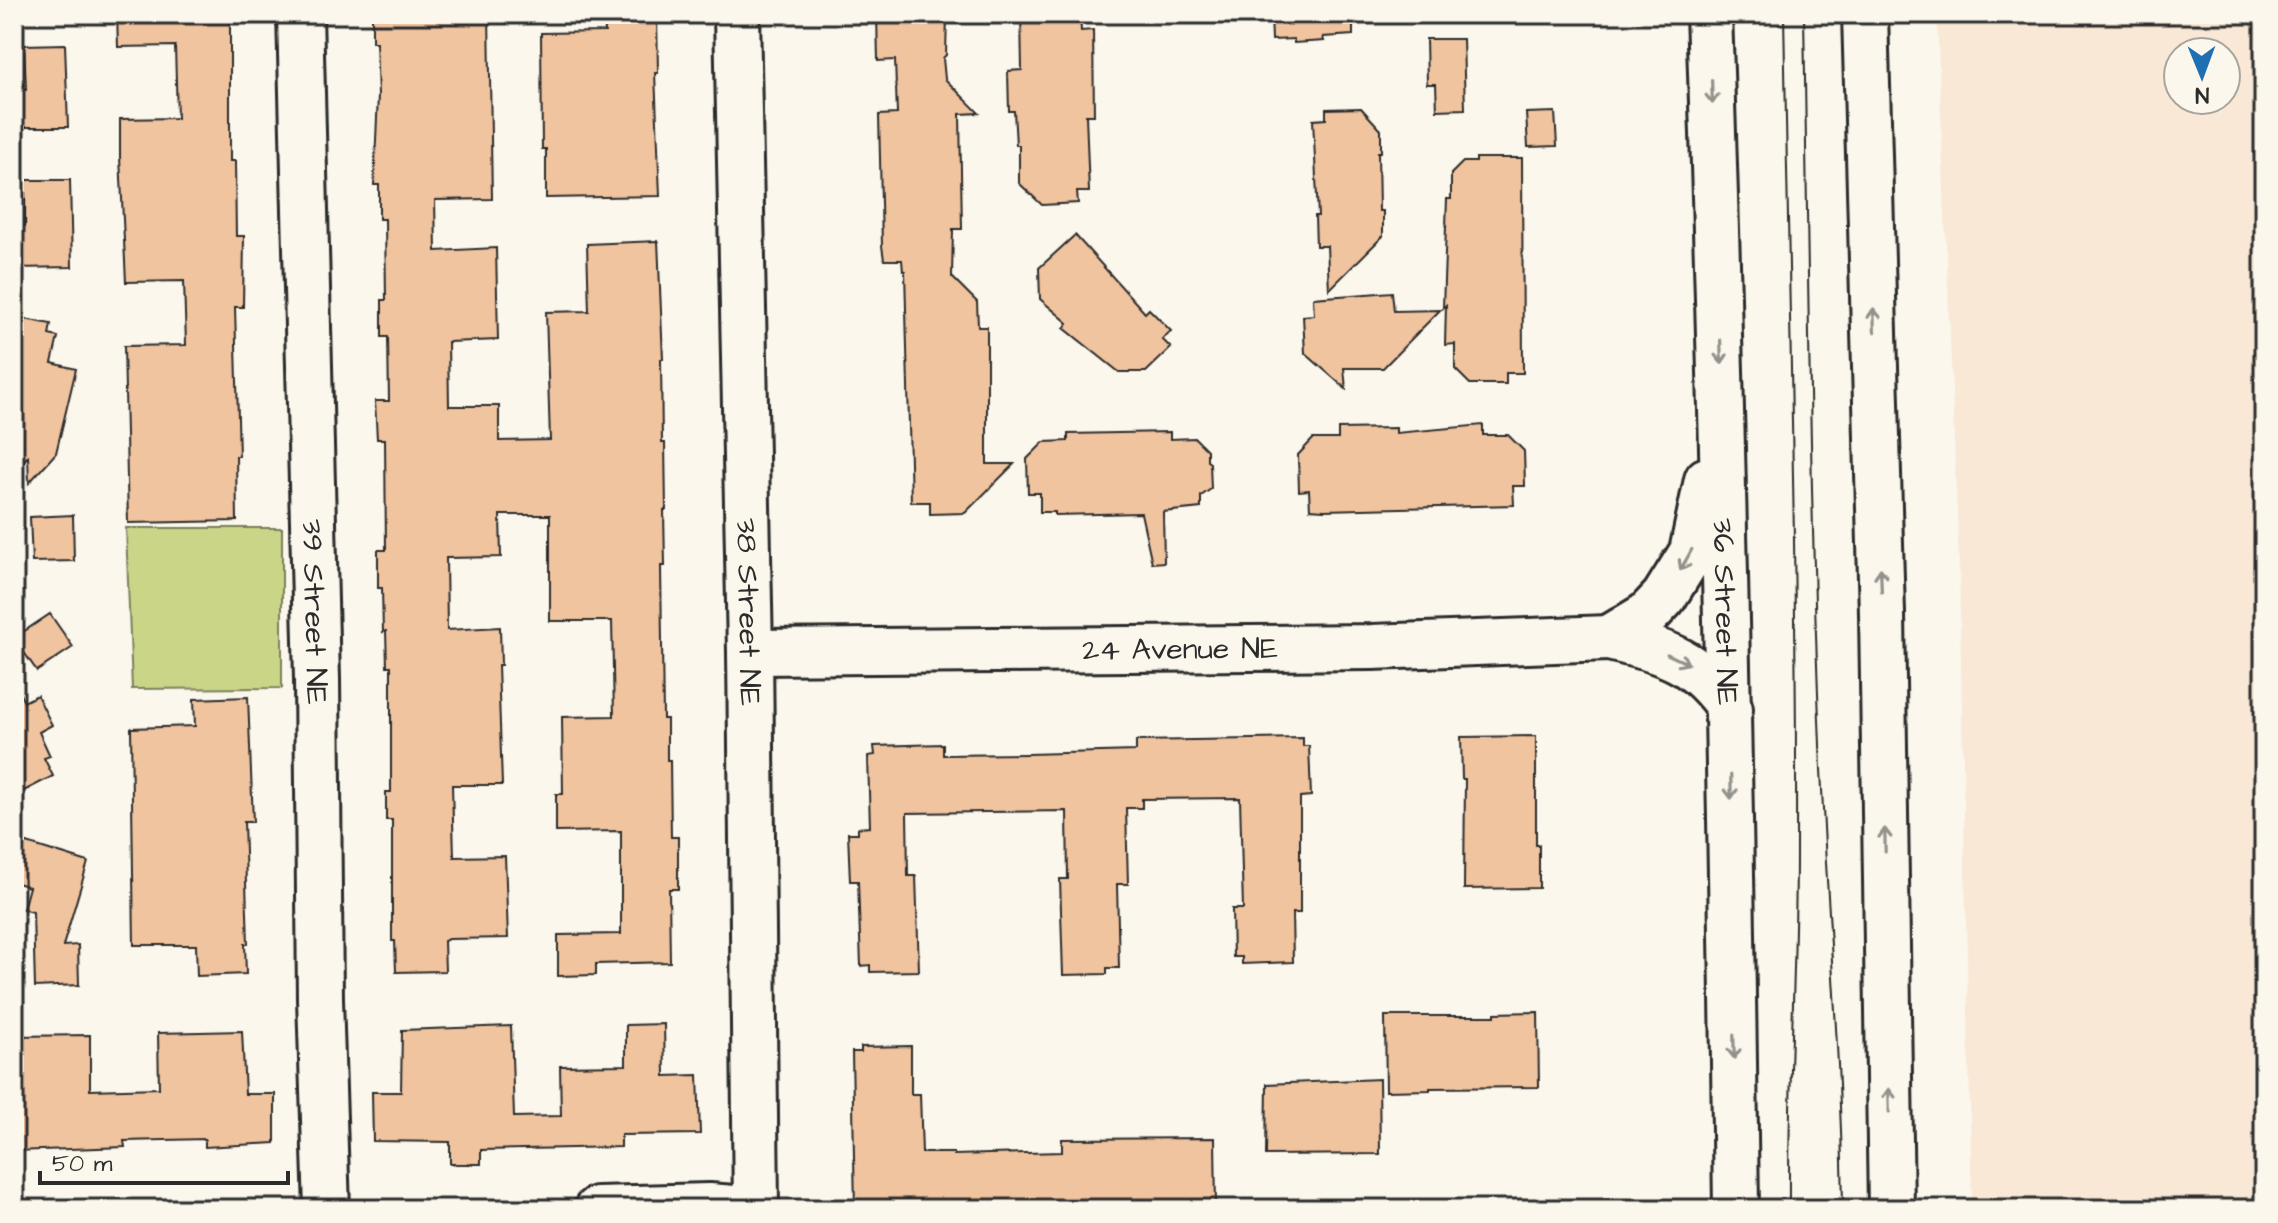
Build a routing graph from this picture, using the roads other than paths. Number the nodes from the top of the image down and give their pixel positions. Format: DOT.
graph roads {
  1 [pos="300,14"];
  2 [pos="737,14"];
  3 [pos="1709,14"];
  4 [pos="1865,14"];
  5 [pos="1723,403"];
  6 [pos="1609,638"];
  7 [pos="750,652"];
  8 [pos="1730,709"];
  9 [pos="327,1209"];
  10 [pos="597,1209"];
  11 [pos="746,1209"];
  12 [pos="756,1209"];
  13 [pos="1736,1209"];
  14 [pos="1891,1209"];
  1 -- 9 [label="street, 39 Street NE"];
  2 -- 7 [label="street, 38 Street NE"];
  3 -- 5 [label="street, 36 Street NE, one-way"];
  14 -- 4 [label="street, one-way"];
  5 -- 6 [label="street, one-way"];
  5 -- 8 [label="street, 36 Street NE"];
  6 -- 7 [label="street, 24 Avenue NE"];
  6 -- 8 [label="street, one-way"];
  7 -- 12 [label="street, 38 Street NE"];
  8 -- 13 [label="street, 36 Street NE, one-way"];
  10 -- 11 [label="street"];
}
